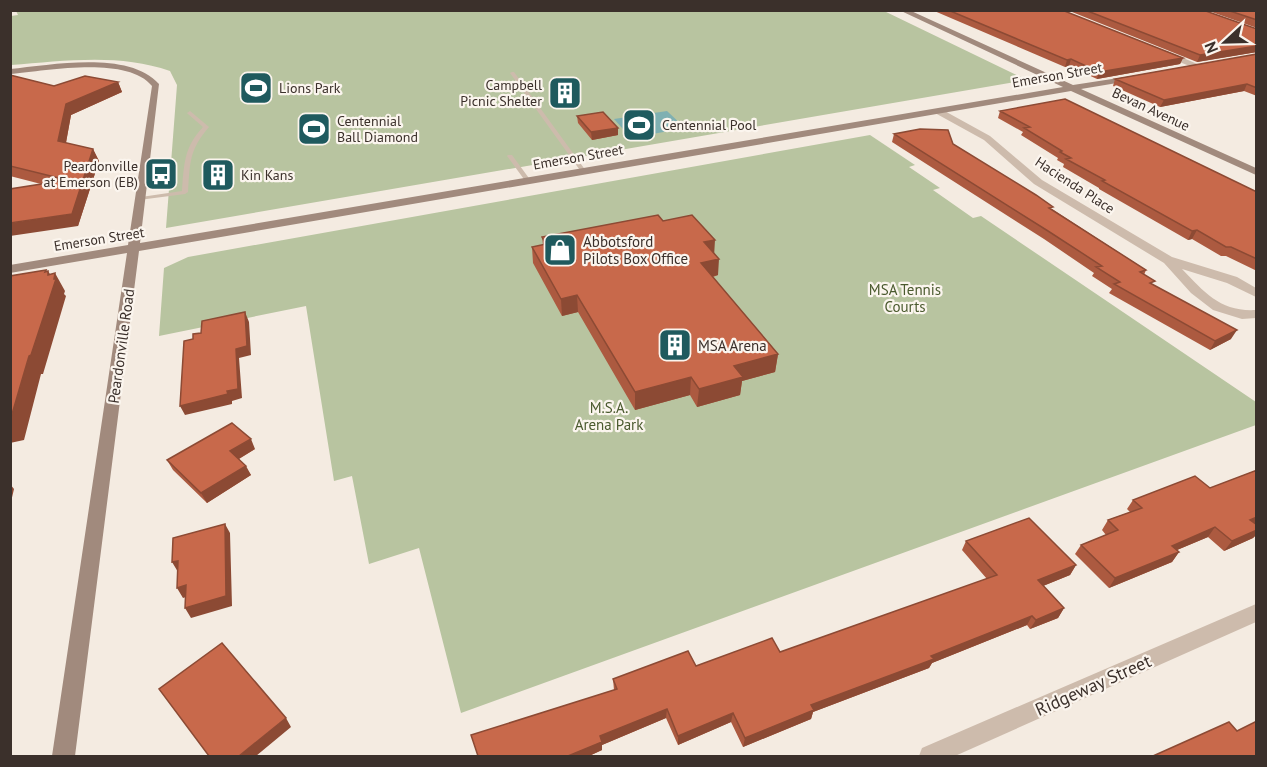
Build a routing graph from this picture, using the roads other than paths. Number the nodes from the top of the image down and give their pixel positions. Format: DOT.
graph roads {
  1 [pos="902,10"];
  2 [pos="1156,50"];
  3 [pos="1210,64"];
  4 [pos="1198,66"];
  5 [pos="1176,70"];
  6 [pos="10,72"];
  7 [pos="512,73"];
  8 [pos="1142,76"];
  9 [pos="1072,88"];
  10 [pos="938,111"];
  11 [pos="190,113"];
  12 [pos="510,156"];
  13 [pos="584,172"];
  14 [pos="1257,172"];
  15 [pos="528,181"];
  16 [pos="141,199"];
  17 [pos="135,249"];
  18 [pos="1168,260"];
  19 [pos="10,269"];
  20 [pos="1257,293"];
  21 [pos="1257,314"];
  22 [pos="1257,613"];
  23 [pos="63,756"];
  24 [pos="930,756"];
  1 -- 9 [label="main road, Bevan Avenue"];
  2 -- 4 [label="street"];
  3 -- 4 [label="main road"];
  4 -- 5 [label="main road"];
  6 -- 16 [label="main road, Peardonville Road"];
  7 -- 13 [label="lane"];
  8 -- 9 [label="main road, Emerson Street"];
  9 -- 10 [label="main road, Emerson Street"];
  9 -- 14 [label="main road, Bevan Avenue"];
  10 -- 13 [label="main road, Emerson Street"];
  10 -- 18 [label="street, Hacienda Place"];
  11 -- 16 [label="lane"];
  12 -- 15 [label="lane"];
  13 -- 15 [label="main road, Emerson Street"];
  15 -- 17 [label="main road, Emerson Street"];
  16 -- 17 [label="main road, Peardonville Road"];
  17 -- 19 [label="main road, Emerson Street"];
  17 -- 23 [label="main road, Peardonville Road"];
  18 -- 20 [label="street"];
  18 -- 21 [label="street"];
  22 -- 24 [label="street, Ridgeway Street"];
}
